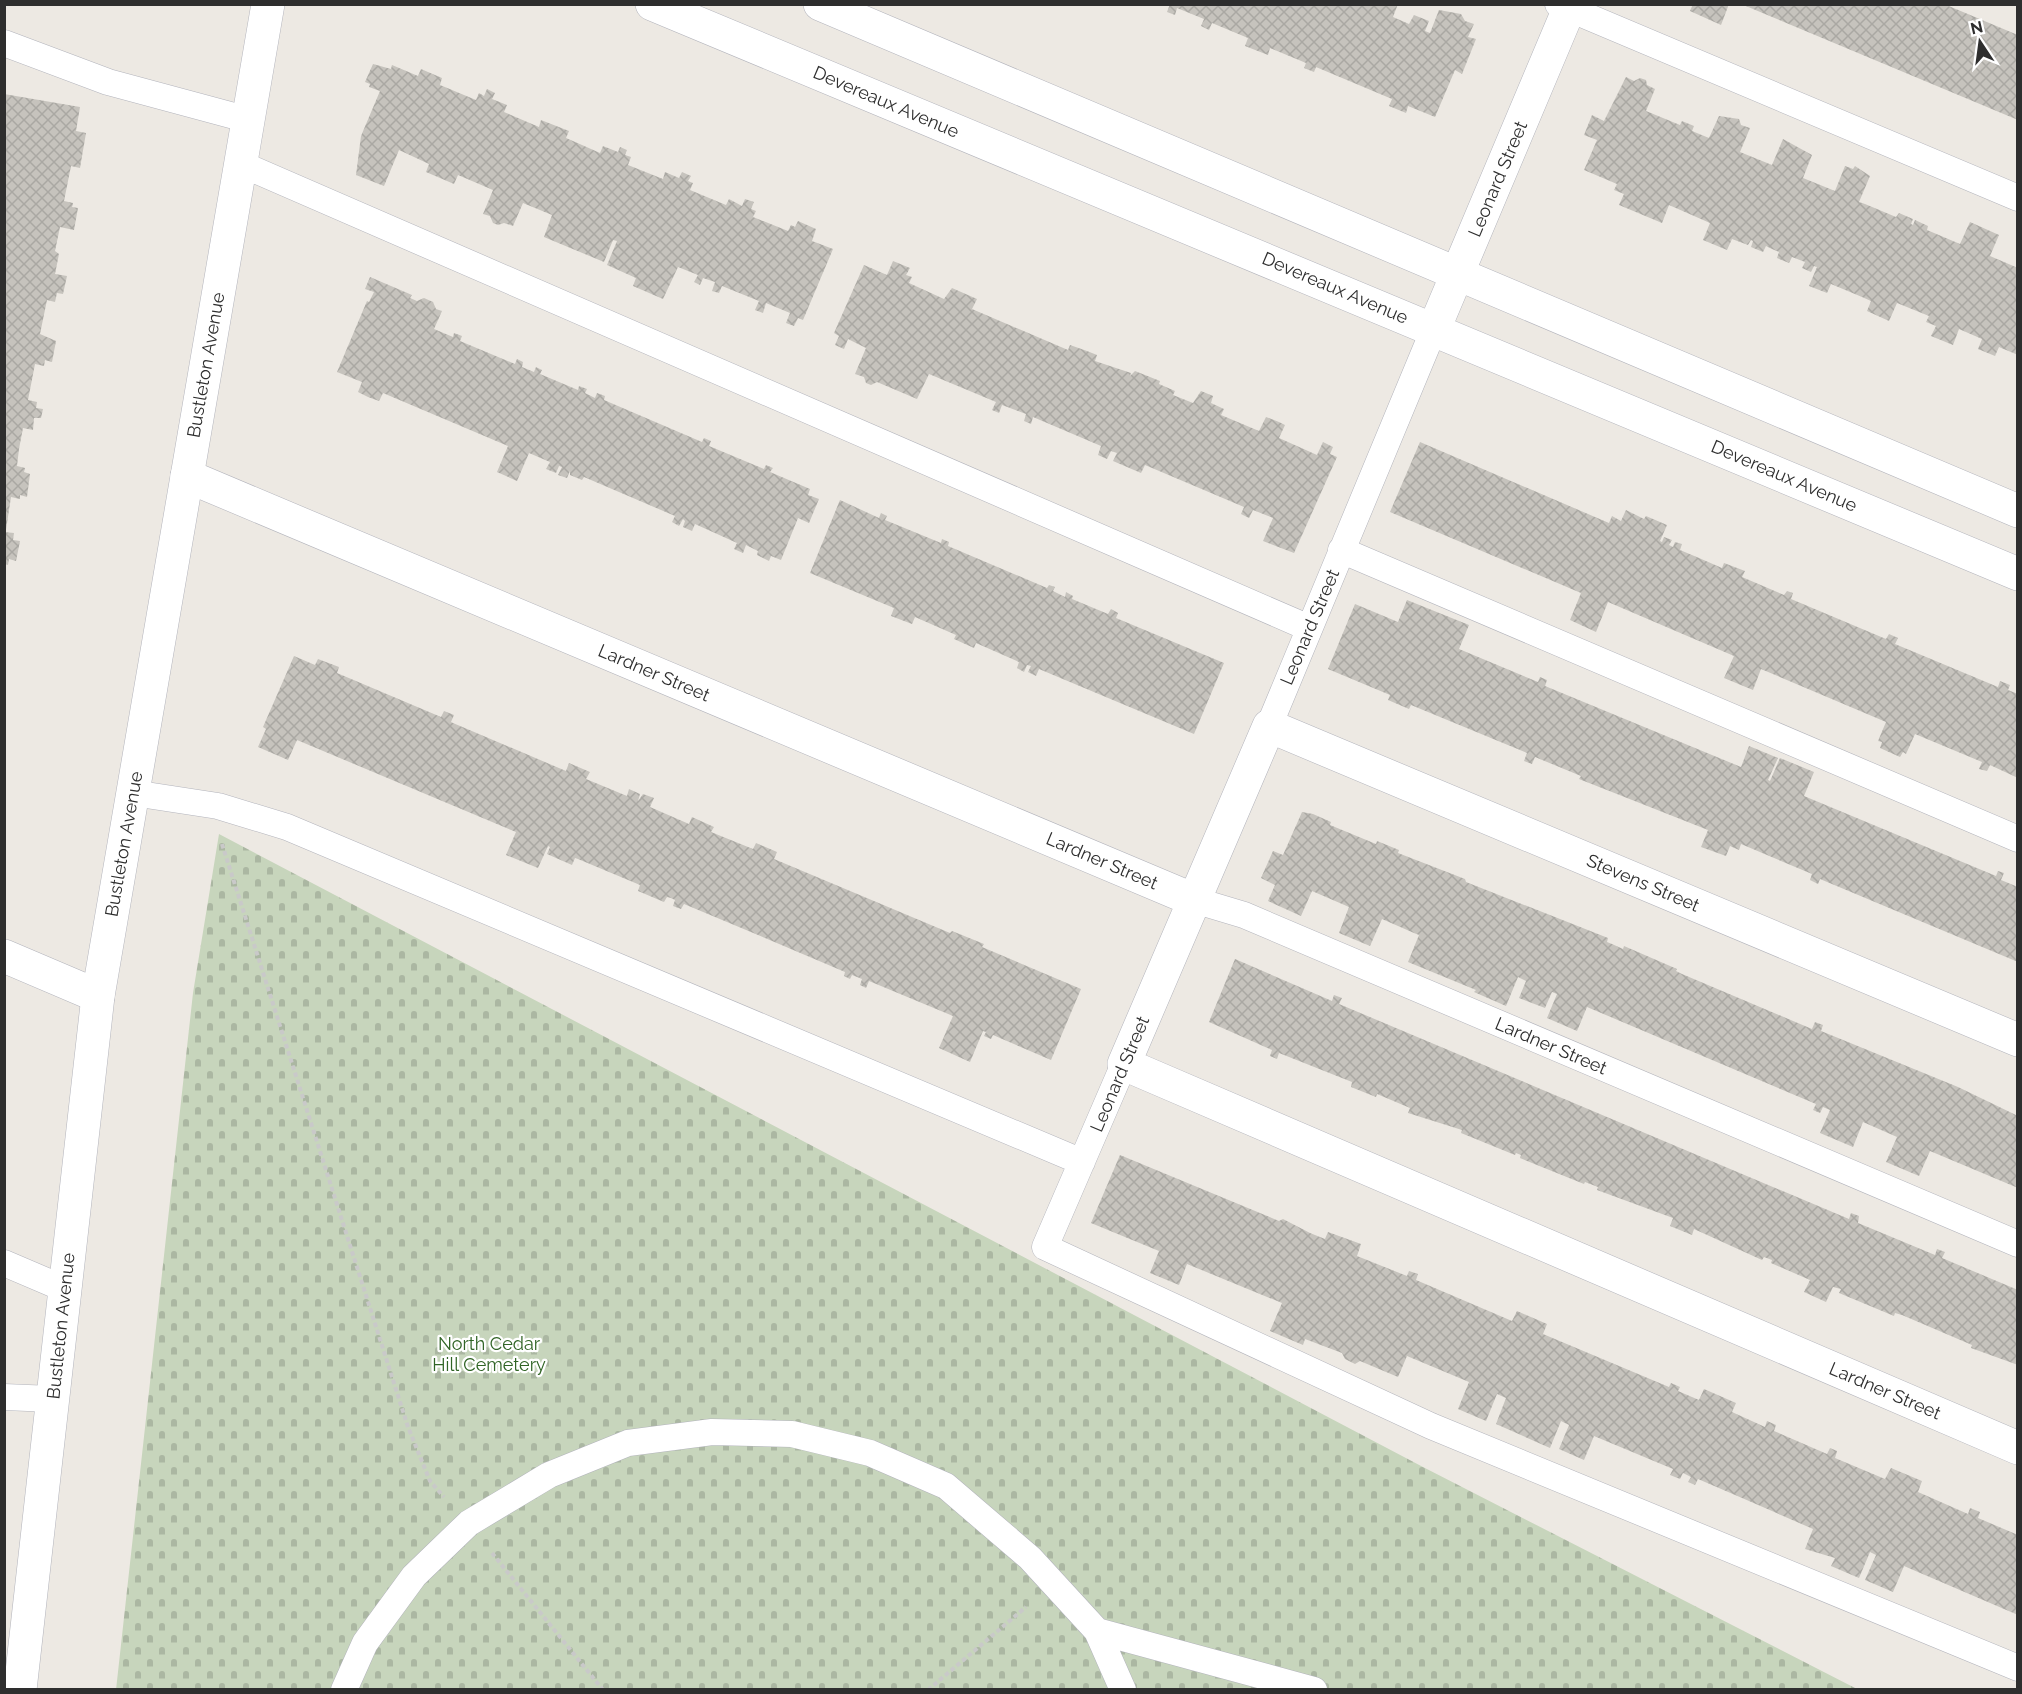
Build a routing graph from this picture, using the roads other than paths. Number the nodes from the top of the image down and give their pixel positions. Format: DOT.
graph roads {
  1 [pos="268,4"];
  2 [pos="652,4"];
  3 [pos="820,4"];
  4 [pos="1566,6"];
  5 [pos="4,42"];
  6 [pos="249,120"];
  7 [pos="241,164"];
  8 [pos="2018,198"];
  9 [pos="1458,274"];
  10 [pos="1434,329"];
  11 [pos="187,477"];
  12 [pos="2018,511"];
  13 [pos="1341,550"];
  14 [pos="2018,574"];
  15 [pos="1309,628"];
  16 [pos="1269,726"];
  17 [pos="133,793"];
  18 [pos="2018,839"];
  19 [pos="1194,900"];
  20 [pos="4,956"];
  21 [pos="98,996"];
  22 [pos="2018,1040"];
  23 [pos="1124,1064"];
  24 [pos="1082,1162"];
  25 [pos="2018,1244"];
  26 [pos="4,1263"];
  27 [pos="65,1288"];
  28 [pos="4,1397"];
  29 [pos="52,1400"];
  30 [pos="2018,1448"];
  31 [pos="1096,1631"];
  32 [pos="2018,1668"];
  33 [pos="20,1689"];
  34 [pos="344,1689"];
  35 [pos="1123,1689"];
  36 [pos="1314,1689"];
  1 -- 6 [label="street, Bustleton Avenue"];
  2 -- 10 [label="street, Devereaux Avenue"];
  3 -- 9 [label="street"];
  4 -- 8 [label="lane"];
  4 -- 9 [label="street, Leonard Street"];
  5 -- 6 [label="lane"];
  6 -- 7 [label="street, Bustleton Avenue"];
  7 -- 11 [label="street, Bustleton Avenue"];
  7 -- 15 [label="lane"];
  9 -- 10 [label="street, Leonard Street"];
  9 -- 12 [label="street"];
  10 -- 13 [label="lane, Leonard Street"];
  10 -- 14 [label="street, Devereaux Avenue"];
  11 -- 17 [label="street, Bustleton Avenue"];
  11 -- 19 [label="street, Lardner Street"];
  13 -- 15 [label="lane, Leonard Street"];
  13 -- 18 [label="lane"];
  15 -- 16 [label="lane, Leonard Street"];
  16 -- 19 [label="street, Leonard Street"];
  16 -- 22 [label="street, Stevens Street"];
  17 -- 21 [label="street, Bustleton Avenue"];
  17 -- 24 [label="lane"];
  19 -- 23 [label="street, Leonard Street"];
  19 -- 25 [label="lane, Lardner Street"];
  20 -- 21 [label="street"];
  21 -- 27 [label="street, Bustleton Avenue"];
  23 -- 24 [label="lane, Leonard Street"];
  23 -- 30 [label="street, Lardner Street"];
  24 -- 32 [label="lane, Leonard Street"];
  26 -- 27 [label="lane"];
  27 -- 29 [label="street, Bustleton Avenue"];
  28 -- 29 [label="lane"];
  29 -- 33 [label="street, Bustleton Avenue"];
  31 -- 34 [label="lane"];
  31 -- 35 [label="lane"];
  31 -- 36 [label="lane"];
}
